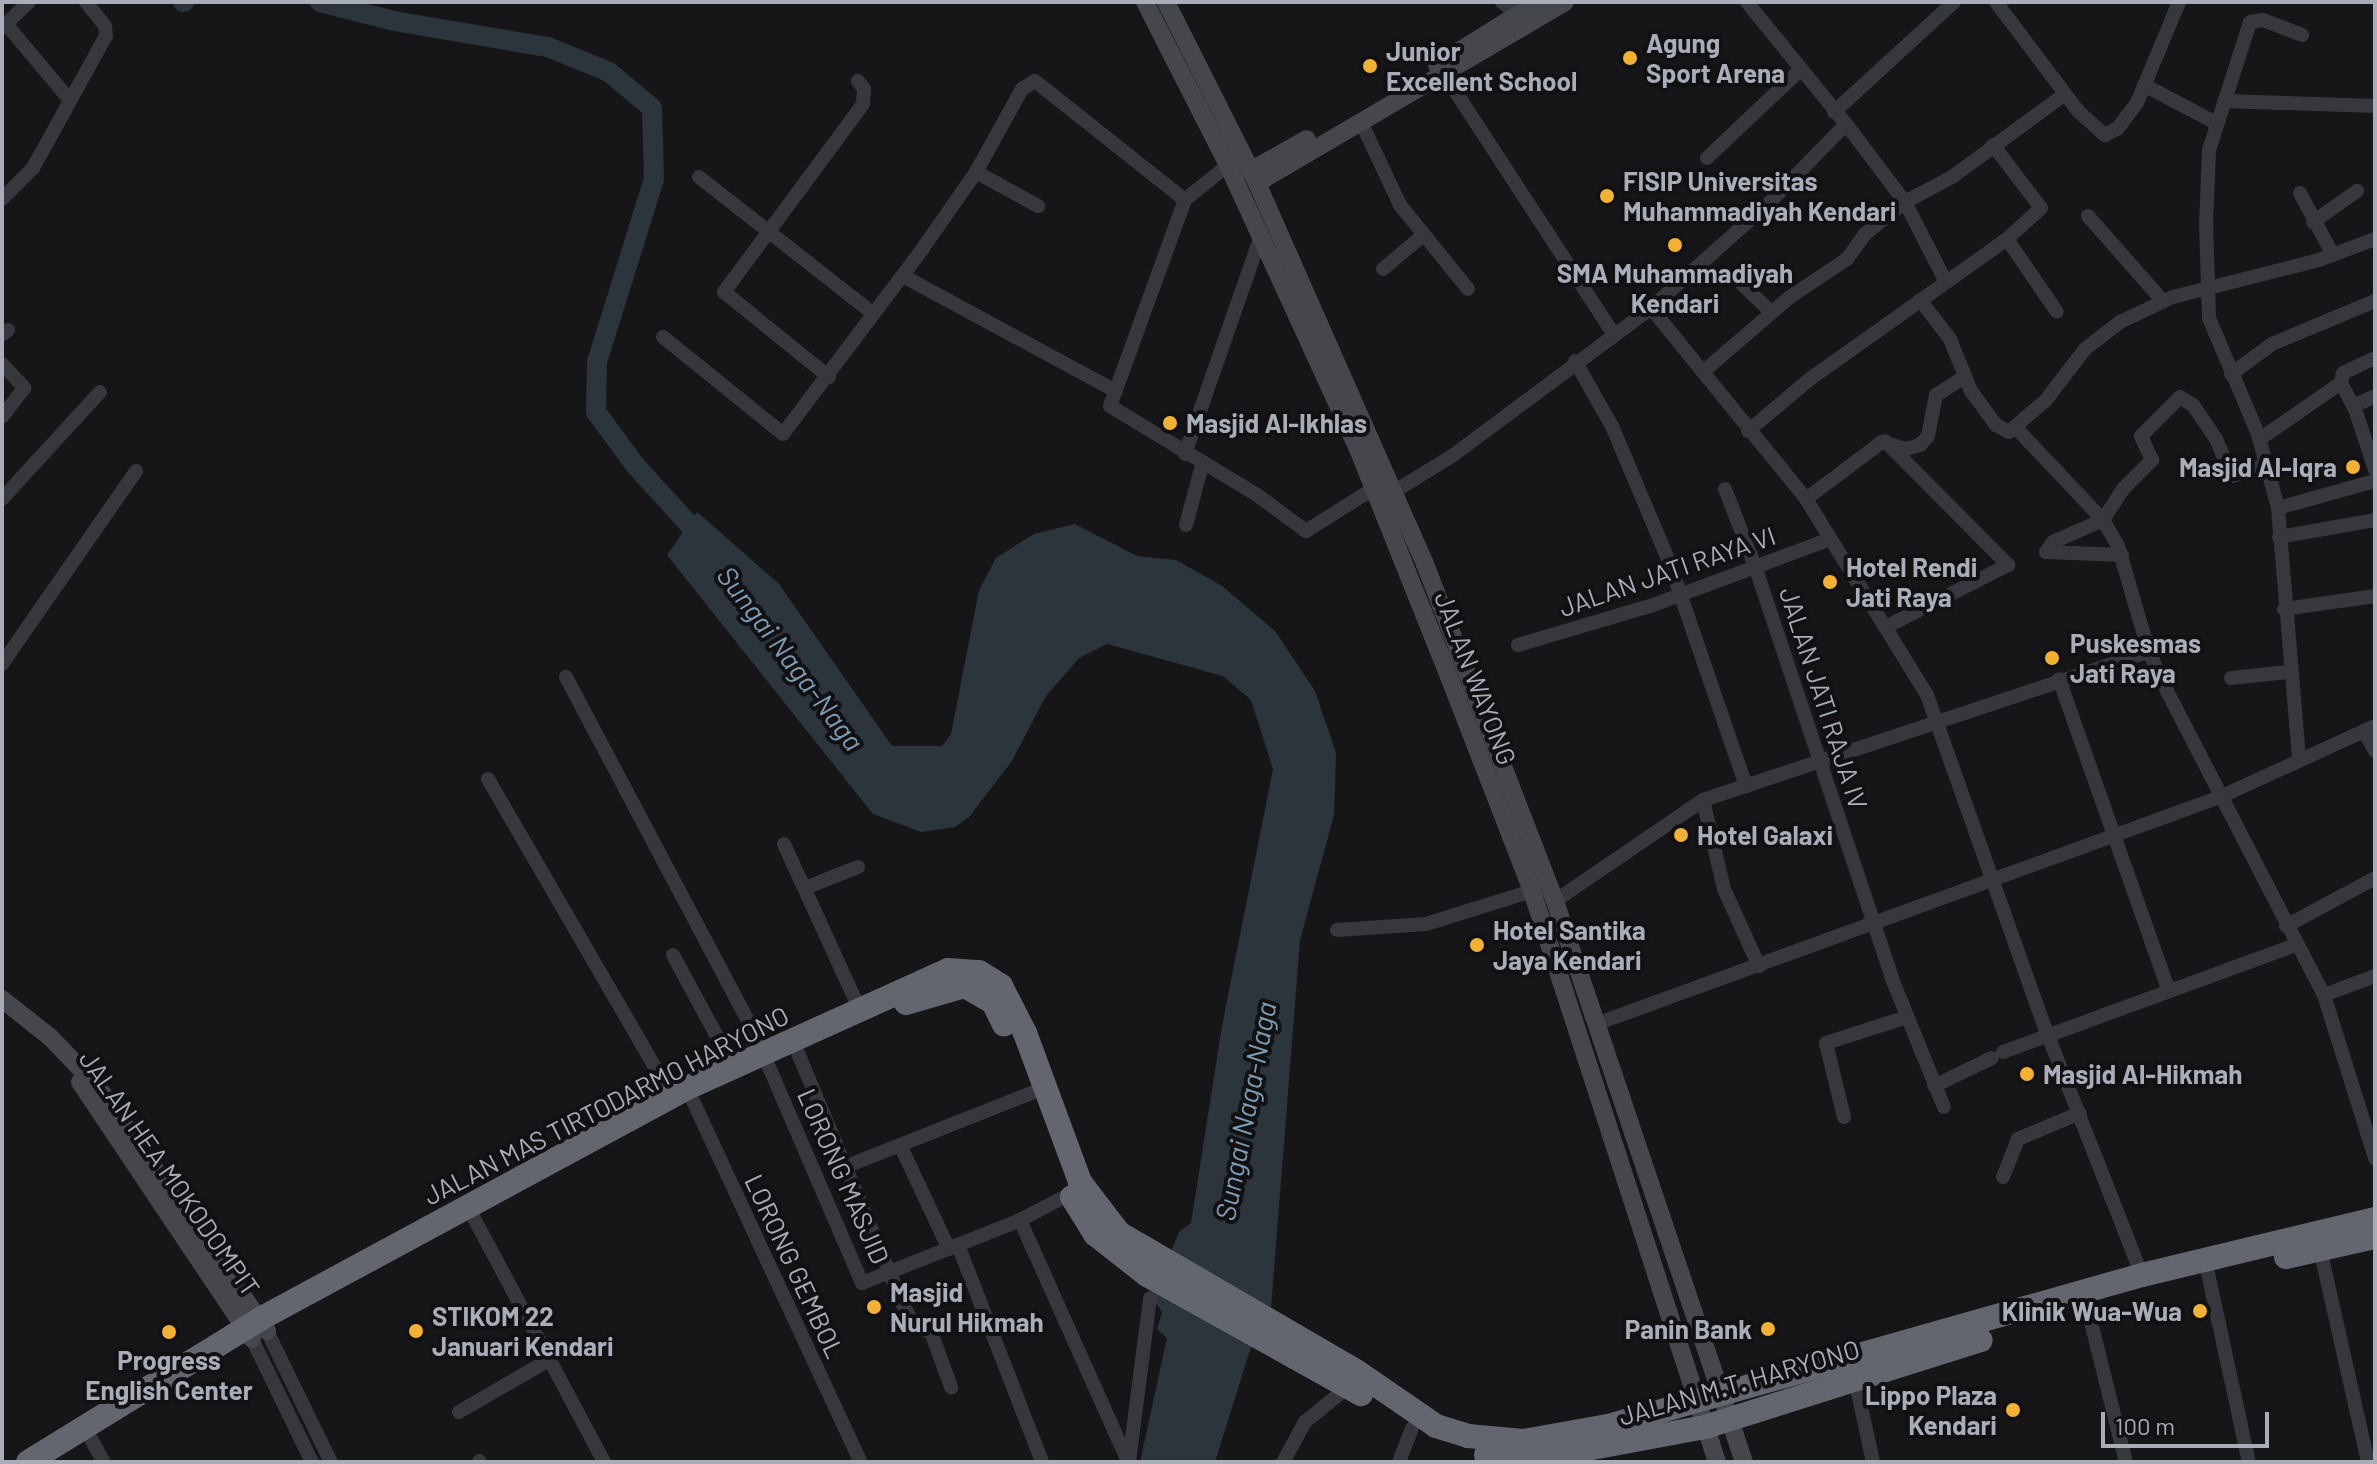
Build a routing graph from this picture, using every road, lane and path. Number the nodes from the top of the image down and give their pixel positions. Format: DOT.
graph roads {
  1 [pos="29,2"];
  2 [pos="86,2"];
  3 [pos="1145,2"];
  4 [pos="1166,2"];
  5 [pos="1502,2"];
  6 [pos="1538,2"];
  7 [pos="1565,2"];
  8 [pos="1954,2"];
  9 [pos="1996,2"];
  10 [pos="2179,2"];
  11 [pos="1749,3"];
  12 [pos="1518,15"];
  13 [pos="4,26"];
  14 [pos="2302,35"];
  15 [pos="1801,69"];
  16 [pos="1444,74"];
  17 [pos="858,81"];
  18 [pos="2144,85"];
  19 [pos="2065,94"];
  20 [pos="68,98"];
  21 [pos="2224,101"];
  22 [pos="2375,106"];
  23 [pos="1834,112"];
  24 [pos="1361,122"];
  25 [pos="2216,123"];
  26 [pos="1846,124"];
  27 [pos="1993,145"];
  28 [pos="1707,158"];
  29 [pos="1228,165"];
  30 [pos="976,172"];
  31 [pos="1257,175"];
  32 [pos="699,177"];
  33 [pos="2357,191"];
  34 [pos="2300,193"];
  35 [pos="2,199"];
  36 [pos="1185,200"];
  37 [pos="1905,202"];
  38 [pos="1038,206"];
  39 [pos="2088,216"];
  40 [pos="2313,222"];
  41 [pos="769,229"];
  42 [pos="1261,236"];
  43 [pos="1422,236"];
  44 [pos="2007,239"];
  45 [pos="2375,239"];
  46 [pos="2333,255"];
  47 [pos="1383,269"];
  48 [pos="903,276"];
  49 [pos="1946,282"];
  50 [pos="1742,284"];
  51 [pos="1468,289"];
  52 [pos="2206,290"];
  53 [pos="1920,300"];
  54 [pos="2163,301"];
  55 [pos="2375,301"];
  56 [pos="1651,308"];
  57 [pos="1771,312"];
  58 [pos="2057,312"];
  59 [pos="874,314"];
  60 [pos="1614,335"];
  61 [pos="663,337"];
  62 [pos="2375,358"];
  63 [pos="1575,361"];
  64 [pos="2,364"];
  65 [pos="1704,371"];
  66 [pos="2231,374"];
  67 [pos="829,377"];
  68 [pos="1963,378"];
  69 [pos="2341,383"];
  70 [pos="1116,391"];
  71 [pos="100,392"];
  72 [pos="2375,396"];
  73 [pos="2354,406"];
  74 [pos="2,417"];
  75 [pos="2016,428"];
  76 [pos="1748,431"];
  77 [pos="2260,439"];
  78 [pos="1885,441"];
  79 [pos="1185,454"];
  80 [pos="2268,464"];
  81 [pos="1202,465"];
  82 [pos="2375,470"];
  83 [pos="136,471"];
  84 [pos="2375,481"];
  85 [pos="1373,489"];
  86 [pos="1725,489"];
  87 [pos="1395,491"];
  88 [pos="2,499"];
  89 [pos="1806,499"];
  90 [pos="2278,508"];
  91 [pos="2103,520"];
  92 [pos="2375,520"];
  93 [pos="1186,525"];
  94 [pos="2279,537"];
  95 [pos="1830,539"];
  96 [pos="2122,555"];
  97 [pos="1756,569"];
  98 [pos="1681,594"];
  99 [pos="2375,596"];
  100 [pos="2284,609"];
  101 [pos="1888,626"];
  102 [pos="1518,645"];
  103 [pos="2149,652"];
  104 [pos="2,664"];
  105 [pos="2288,672"];
  106 [pos="566,677"];
  107 [pos="2231,678"];
  108 [pos="2059,679"];
  109 [pos="1939,724"];
  110 [pos="2370,730"];
  111 [pos="2375,751"];
  112 [pos="2299,758"];
  113 [pos="1819,761"];
  114 [pos="488,779"];
  115 [pos="1746,786"];
  116 [pos="2220,797"];
  117 [pos="1703,800"];
  118 [pos="2112,833"];
  119 [pos="784,844"];
  120 [pos="858,867"];
  121 [pos="2375,878"];
  122 [pos="1993,879"];
  123 [pos="805,888"];
  124 [pos="1532,891"];
  125 [pos="1555,901"];
  126 [pos="1874,923"];
  127 [pos="2286,926"];
  128 [pos="1337,930"];
  129 [pos="2296,945"];
  130 [pos="673,955"];
  131 [pos="1759,966"];
  132 [pos="2375,976"];
  133 [pos="2168,989"];
  134 [pos="2324,995"];
  135 [pos="2,999"];
  136 [pos="859,1008"];
  137 [pos="2,1012"];
  138 [pos="1907,1017"];
  139 [pos="1596,1024"];
  140 [pos="2047,1033"];
  141 [pos="798,1053"];
  142 [pos="767,1060"];
  143 [pos="734,1068"];
  144 [pos="1934,1086"];
  145 [pos="1038,1091"];
  146 [pos="684,1096"];
  147 [pos="1944,1107"];
  148 [pos="110,1113"];
  149 [pos="2080,1113"];
  150 [pos="1844,1117"];
  151 [pos="900,1145"];
  152 [pos="2375,1158"];
  153 [pos="847,1166"];
  154 [pos="2003,1177"];
  155 [pos="1070,1194"];
  156 [pos="471,1214"];
  157 [pos="2375,1219"];
  158 [pos="1020,1220"];
  159 [pos="2375,1237"];
  160 [pos="953,1247"];
  161 [pos="2320,1249"];
  162 [pos="888,1273"];
  163 [pos="2208,1273"];
  164 [pos="2142,1275"];
  165 [pos="1150,1276"];
  166 [pos="2087,1306"];
  167 [pos="256,1329"];
  168 [pos="1268,1332"];
  169 [pos="547,1361"];
  170 [pos="1855,1379"];
  171 [pos="1349,1386"];
  172 [pos="951,1387"];
  173 [pos="1723,1390"];
  174 [pos="1694,1398"];
  175 [pos="459,1412"];
  176 [pos="1731,1419"];
  177 [pos="1705,1427"];
  178 [pos="1412,1428"];
  179 [pos="91,1439"];
  180 [pos="2369,1442"];
  181 [pos="601,1461"];
  182 [pos="28,1462"];
  183 [pos="53,1462"];
  184 [pos="104,1462"];
  185 [pos="312,1462"];
  186 [pos="331,1462"];
  187 [pos="861,1462"];
  188 [pos="1042,1462"];
  189 [pos="1128,1462"];
  190 [pos="1283,1462"];
  191 [pos="1399,1462"];
  192 [pos="1717,1462"];
  193 [pos="1744,1462"];
  194 [pos="1873,1462"];
  195 [pos="2126,1462"];
  196 [pos="2249,1462"];
  197 [pos="2368,1462"];
  1 -- 13 [label="street"];
  2 -- 20 [label="street"];
  3 -- 29 [label="main road, JALAN WAYONG"];
  4 -- 31 [label="main road, JALAN WAYONG"];
  5 -- 12 [label="street"];
  6 -- 12 [label="main road"];
  7 -- 16 [label="main road"];
  8 -- 23 [label="street"];
  9 -- 19 [label="street"];
  10 -- 18 [label="street"];
  11 -- 15 [label="street"];
  12 -- 31 [label="main road"];
  13 -- 20 [label="street"];
  14 -- 21 [label="street"];
  15 -- 23 [label="street"];
  15 -- 28 [label="street"];
  16 -- 24 [label="main road"];
  16 -- 60 [label="street"];
  17 -- 41 [label="street"];
  18 -- 19 [label="street"];
  18 -- 25 [label="street"];
  19 -- 27 [label="street"];
  20 -- 35 [label="street"];
  21 -- 22 [label="street"];
  21 -- 25 [label="street"];
  23 -- 26 [label="street"];
  24 -- 31 [label="main road"];
  24 -- 43 [label="street"];
  25 -- 52 [label="street"];
  26 -- 37 [label="street"];
  26 -- 56 [label="street"];
  27 -- 37 [label="street"];
  27 -- 44 [label="street"];
  29 -- 36 [label="street"];
  29 -- 42 [label="main road, JALAN WAYONG"];
  30 -- 36 [label="street"];
  30 -- 38 [label="street"];
  30 -- 48 [label="street"];
  31 -- 87 [label="main road, JALAN WAYONG"];
  32 -- 41 [label="street"];
  33 -- 40 [label="street"];
  34 -- 40 [label="street"];
  36 -- 70 [label="street"];
  37 -- 49 [label="street"];
  37 -- 57 [label="street"];
  39 -- 54 [label="street"];
  40 -- 46 [label="street"];
  41 -- 59 [label="street"];
  41 -- 67 [label="street"];
  42 -- 79 [label="street"];
  42 -- 85 [label="main road, JALAN WAYONG"];
  43 -- 47 [label="street"];
  43 -- 51 [label="street"];
  44 -- 49 [label="street"];
  44 -- 58 [label="street"];
  45 -- 46 [label="street"];
  46 -- 52 [label="street"];
  48 -- 59 [label="street"];
  48 -- 70 [label="street"];
  49 -- 53 [label="street"];
  50 -- 57 [label="street"];
  52 -- 54 [label="street"];
  52 -- 66 [label="street"];
  53 -- 68 [label="street"];
  53 -- 76 [label="street"];
  54 -- 75 [label="street"];
  55 -- 66 [label="street"];
  56 -- 60 [label="street"];
  56 -- 65 [label="street"];
  57 -- 65 [label="street"];
  59 -- 67 [label="street"];
  60 -- 63 [label="street"];
  61 -- 67 [label="street"];
  62 -- 69 [label="street"];
  63 -- 87 [label="street"];
  63 -- 98 [label="street"];
  64 -- 74 [label="street"];
  65 -- 76 [label="street"];
  66 -- 77 [label="street"];
  68 -- 75 [label="street"];
  68 -- 78 [label="street"];
  69 -- 73 [label="street"];
  69 -- 77 [label="street"];
  70 -- 79 [label="street"];
  71 -- 88 [label="street"];
  72 -- 73 [label="street"];
  73 -- 82 [label="street"];
  75 -- 91 [label="street"];
  76 -- 89 [label="street"];
  77 -- 80 [label="street"];
  78 -- 89 [label="street"];
  78 -- 101 [label="street"];
  79 -- 81 [label="street"];
  80 -- 90 [label="street"];
  80 -- 91 [label="street"];
  81 -- 85 [label="street"];
  81 -- 93 [label="street"];
  83 -- 104 [label="street"];
  84 -- 90 [label="street"];
  85 -- 124 [label="main road, JALAN WAYONG"];
  86 -- 97 [label="street, JALAN JATI RAJA IV"];
  87 -- 125 [label="main road, JALAN WAYONG"];
  89 -- 95 [label="street"];
  90 -- 94 [label="street"];
  91 -- 96 [label="street"];
  91 -- 96 [label="street"];
  92 -- 94 [label="street"];
  94 -- 100 [label="street"];
  95 -- 97 [label="street, JALAN JATI RAYA VI"];
  95 -- 101 [label="street"];
  96 -- 103 [label="street"];
  97 -- 98 [label="street, JALAN JATI RAYA VI"];
  97 -- 113 [label="street, JALAN JATI RAJA IV"];
  98 -- 102 [label="street, JALAN JATI RAYA VI"];
  98 -- 115 [label="street"];
  99 -- 100 [label="street"];
  100 -- 105 [label="street"];
  101 -- 109 [label="street"];
  103 -- 108 [label="street"];
  103 -- 116 [label="street"];
  105 -- 107 [label="street"];
  105 -- 112 [label="street"];
  106 -- 142 [label="street"];
  108 -- 109 [label="street"];
  108 -- 118 [label="street"];
  109 -- 113 [label="street"];
  109 -- 122 [label="street"];
  110 -- 111 [label="street"];
  110 -- 112 [label="street"];
  112 -- 116 [label="street"];
  113 -- 115 [label="street"];
  113 -- 126 [label="street, JALAN JATI RAJA IV"];
  114 -- 146 [label="street, LORONG GEMBOL"];
  115 -- 117 [label="street"];
  116 -- 118 [label="street"];
  116 -- 127 [label="street"];
  117 -- 125 [label="street"];
  117 -- 131 [label="street"];
  118 -- 122 [label="street"];
  118 -- 133 [label="street"];
  119 -- 123 [label="street"];
  120 -- 123 [label="street"];
  121 -- 127 [label="street"];
  122 -- 126 [label="street"];
  122 -- 140 [label="street"];
  123 -- 136 [label="street"];
  124 -- 128 [label="street"];
  124 -- 174 [label="main road, JALAN WAYONG"];
  125 -- 139 [label="main road, JALAN WAYONG"];
  126 -- 131 [label="street"];
  126 -- 138 [label="street, JALAN JATI RAJA IV"];
  127 -- 129 [label="street"];
  129 -- 133 [label="street"];
  129 -- 134 [label="street"];
  130 -- 143 [label="street"];
  131 -- 139 [label="street"];
  132 -- 134 [label="street"];
  133 -- 140 [label="street"];
  134 -- 152 [label="street"];
  135 -- 148 [label="main road, JALAN HEA MOKODOMPIT"];
  136 -- 142 [label="highway, JALAN MAS TIRTODARMO HARYONO"];
  136 -- 145 [label="highway, JALAN MAS TIRTODARMO HARYONO"];
  137 -- 148 [label="main road, JALAN HEA MOKODOMPIT"];
  138 -- 144 [label="street, JALAN JATI RAJA IV"];
  138 -- 150 [label="street"];
  139 -- 173 [label="main road, JALAN WAYONG"];
  140 -- 144 [label="street"];
  140 -- 149 [label="street"];
  141 -- 142 [label="highway, JALAN MAS TIRTODARMO HARYONO"];
  141 -- 145 [label="highway, JALAN MAS TIRTODARMO HARYONO"];
  141 -- 153 [label="street"];
  142 -- 143 [label="highway, JALAN MAS TIRTODARMO HARYONO"];
  142 -- 146 [label="highway, JALAN MAS TIRTODARMO HARYONO"];
  142 -- 162 [label="street, LORONG MASJID"];
  143 -- 146 [label="highway, JALAN MAS TIRTODARMO HARYONO"];
  144 -- 147 [label="street, JALAN JATI RAJA IV"];
  145 -- 151 [label="street"];
  145 -- 155 [label="highway, JALAN MAS TIRTODARMO HARYONO"];
  145 -- 165 [label="highway, JALAN MAS TIRTODARMO HARYONO"];
  146 -- 156 [label="highway, JALAN MAS TIRTODARMO HARYONO"];
  146 -- 187 [label="street, LORONG GEMBOL"];
  148 -- 167 [label="main road, JALAN HEA MOKODOMPIT"];
  149 -- 154 [label="street"];
  149 -- 164 [label="street"];
  151 -- 153 [label="street"];
  151 -- 160 [label="street"];
  153 -- 162 [label="street"];
  155 -- 158 [label="street"];
  155 -- 165 [label="highway, JALAN MAS TIRTODARMO HARYONO"];
  156 -- 167 [label="highway, JALAN MAS TIRTODARMO HARYONO"];
  156 -- 169 [label="street"];
  157 -- 164 [label="highway, JALAN M.T. HARYONO"];
  158 -- 160 [label="street"];
  158 -- 189 [label="street"];
  159 -- 161 [label="highway, JALAN M.T. HARYONO"];
  160 -- 162 [label="street"];
  160 -- 188 [label="street"];
  161 -- 163 [label="highway, JALAN M.T. HARYONO"];
  161 -- 180 [label="street"];
  162 -- 172 [label="street"];
  163 -- 166 [label="highway, JALAN M.T. HARYONO"];
  163 -- 196 [label="street"];
  164 -- 173 [label="highway, JALAN M.T. HARYONO"];
  165 -- 168 [label="highway, JALAN M.T. HARYONO"];
  165 -- 189 [label="street"];
  166 -- 170 [label="highway, JALAN M.T. HARYONO"];
  166 -- 195 [label="street"];
  167 -- 179 [label="highway"];
  167 -- 182 [label="highway"];
  167 -- 185 [label="street"];
  167 -- 186 [label="street"];
  168 -- 171 [label="highway, JALAN M.T. HARYONO"];
  168 -- 174 [label="highway, JALAN M.T. HARYONO"];
  169 -- 175 [label="street"];
  169 -- 181 [label="street"];
  170 -- 176 [label="highway, JALAN M.T. HARYONO"];
  170 -- 194 [label="street"];
  171 -- 178 [label="highway, JALAN M.T. HARYONO"];
  171 -- 190 [label="street"];
  173 -- 174 [label="highway, JALAN M.T. HARYONO"];
  173 -- 176 [label="main road, JALAN WAYONG"];
  174 -- 177 [label="main road, JALAN WAYONG"];
  176 -- 177 [label="highway, JALAN M.T. HARYONO"];
  176 -- 193 [label="main road, JALAN WAYONG"];
  177 -- 178 [label="highway, JALAN M.T. HARYONO"];
  177 -- 192 [label="main road, JALAN WAYONG"];
  178 -- 191 [label="street"];
  179 -- 183 [label="highway"];
  179 -- 184 [label="street"];
  180 -- 197 [label="street"];
}
